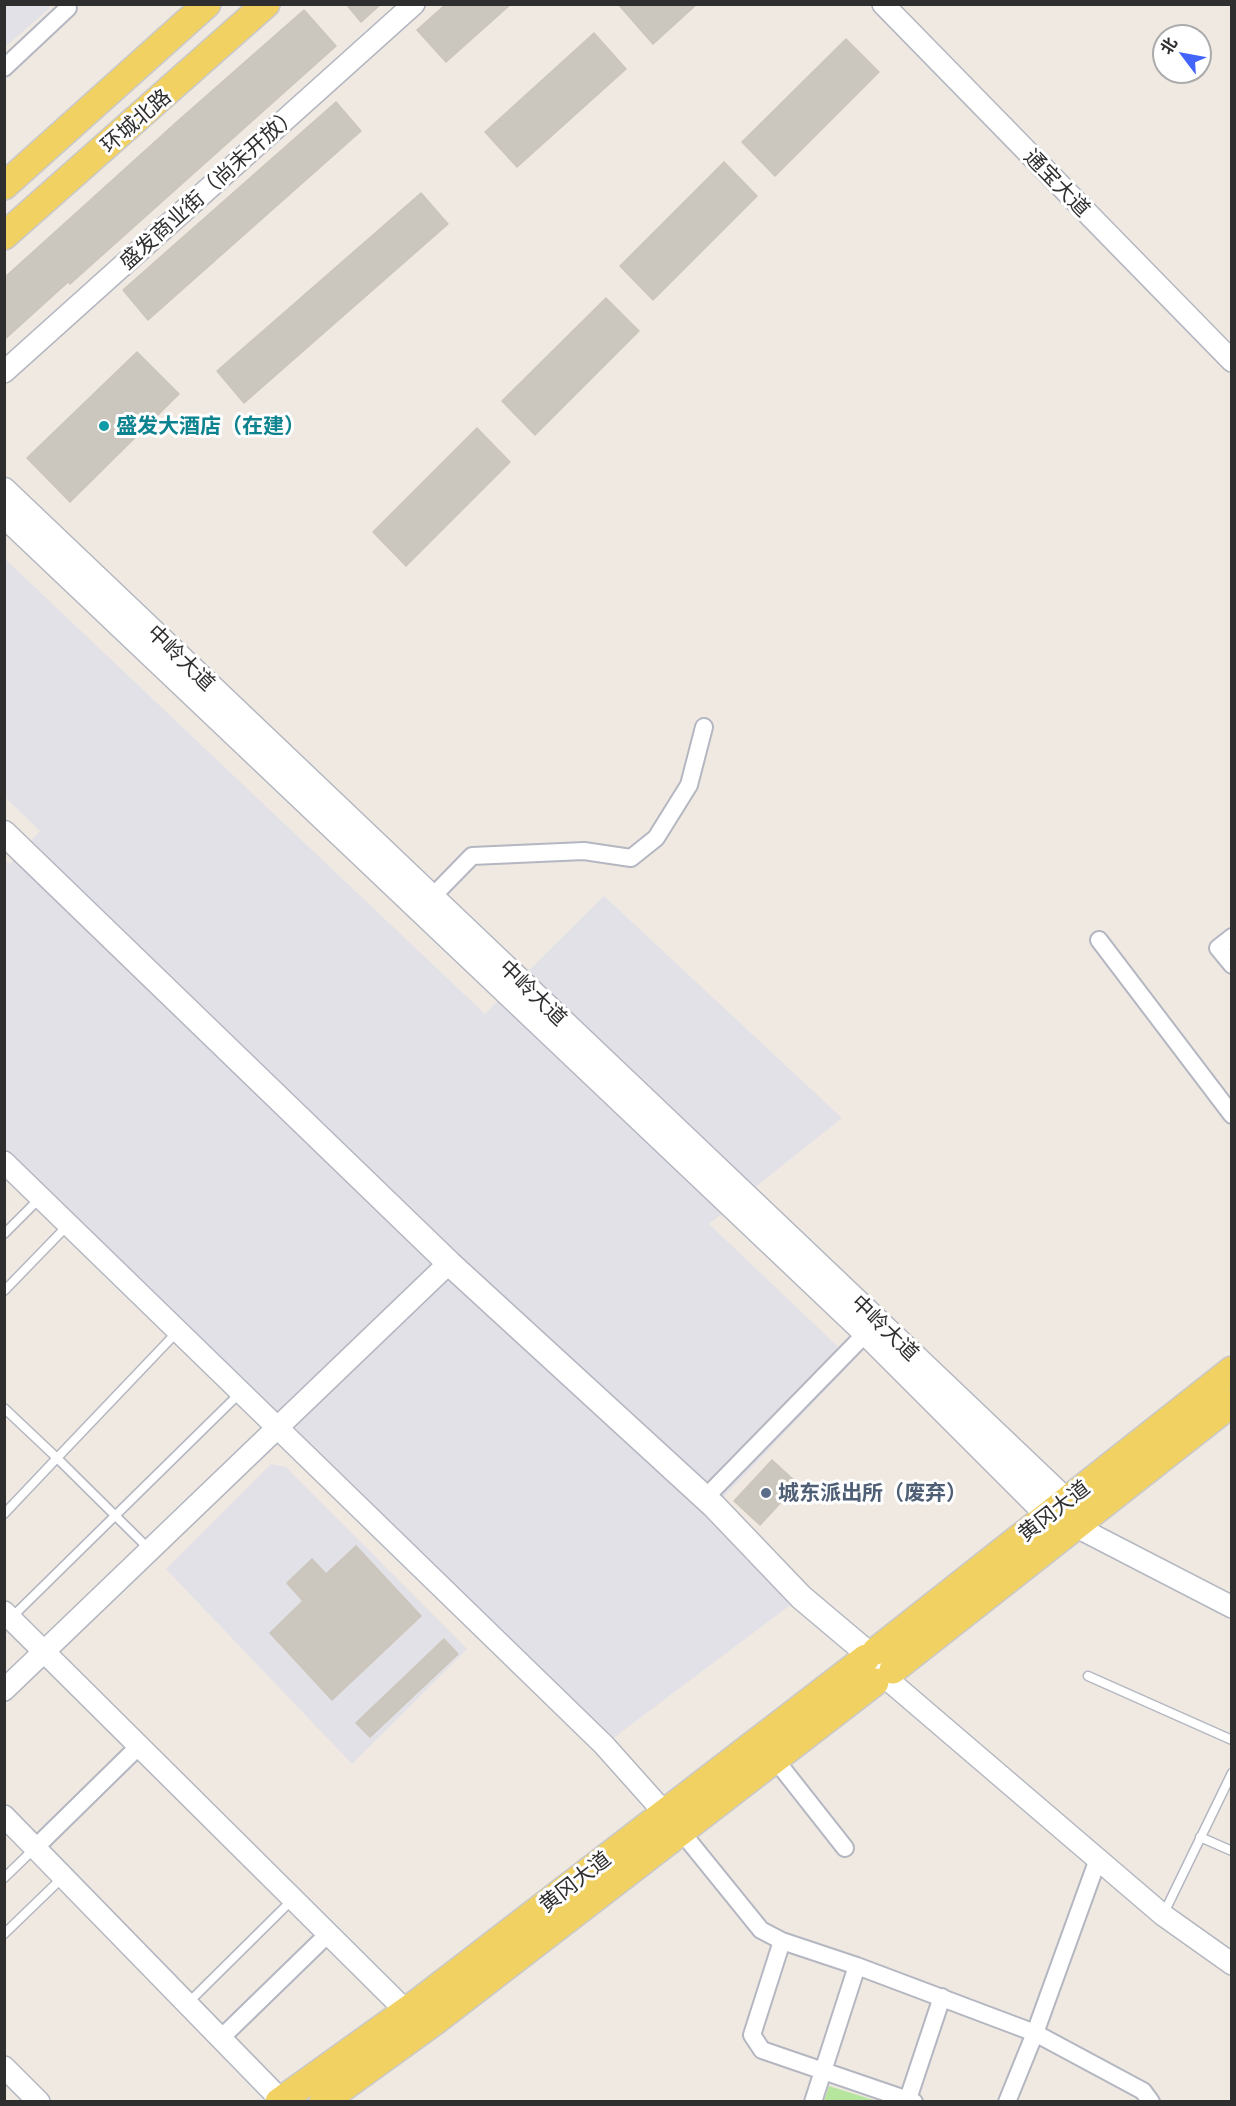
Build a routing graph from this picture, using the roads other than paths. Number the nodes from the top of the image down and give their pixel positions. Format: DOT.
graph roads {
  1 [pos="207,4"];
  2 [pos="266,4"];
  3 [pos="414,4"];
  4 [pos="883,4"];
  5 [pos="69,6"];
  6 [pos="4,68"];
  7 [pos="4,186"];
  8 [pos="4,236"];
  9 [pos="1232,361"];
  10 [pos="4,372"];
  11 [pos="4,490"];
  12 [pos="4,515"];
  13 [pos="704,728"];
  14 [pos="4,833"];
  15 [pos="432,897"];
  16 [pos="1232,937"];
  17 [pos="1099,940"];
  18 [pos="1232,965"];
  19 [pos="1232,1115"];
  20 [pos="7,1169"];
  21 [pos="41,1198"];
  22 [pos="69,1224"];
  23 [pos="4,1234"];
  24 [pos="449,1263"];
  25 [pos="4,1291"];
  26 [pos="872,1327"];
  27 [pos="178,1331"];
  28 [pos="1232,1370"];
  29 [pos="241,1392"];
  30 [pos="1232,1403"];
  31 [pos="4,1408"];
  32 [pos="277,1426"];
  33 [pos="57,1458"];
  34 [pos="705,1498"];
  35 [pos="1052,1504"];
  36 [pos="4,1514"];
  37 [pos="116,1516"];
  38 [pos="1077,1527"];
  39 [pos="149,1550"];
  40 [pos="1232,1607"];
  41 [pos="7,1618"];
  42 [pos="44,1651"];
  43 [pos="879,1668"];
  44 [pos="1088,1676"];
  45 [pos="4,1690"];
  46 [pos="1232,1740"];
  47 [pos="139,1746"];
  48 [pos="778,1763"];
  49 [pos="1232,1773"];
  50 [pos="662,1810"];
  51 [pos="6,1819"];
  52 [pos="684,1835"];
  53 [pos="1200,1836"];
  54 [pos="36,1847"];
  55 [pos="844,1848"];
  56 [pos="1232,1851"];
  57 [pos="1098,1859"];
  58 [pos="64,1876"];
  59 [pos="4,1878"];
  60 [pos="293,1899"];
  61 [pos="1163,1915"];
  62 [pos="4,1934"];
  63 [pos="328,1934"];
  64 [pos="782,1941"];
  65 [pos="1232,1964"];
  66 [pos="857,1966"];
  67 [pos="942,1997"];
  68 [pos="188,2004"];
  69 [pos="423,2031"];
  70 [pos="1035,2033"];
  71 [pos="221,2038"];
  72 [pos="4,2067"];
  73 [pos="823,2072"];
  74 [pos="280,2100"];
  75 [pos="911,2100"];
  76 [pos="39,2102"];
  77 [pos="323,2102"];
  78 [pos="813,2102"];
  79 [pos="1007,2102"];
  80 [pos="1151,2102"];
  1 -- 7 [label="main road, 环城北路"];
  2 -- 8 [label="main road, 环城北路"];
  3 -- 10 [label="street, 盛发商业街（尚未开放）"];
  4 -- 9 [label="street, 通宝大道"];
  5 -- 6 [label="street"];
  11 -- 15 [label="main road, 中岭大道"];
  12 -- 26 [label="main road, 中岭大道"];
  13 -- 15 [label="street"];
  14 -- 24 [label="main road"];
  15 -- 26 [label="main road, 中岭大道"];
  16 -- 18 [label="street"];
  17 -- 19 [label="street"];
  20 -- 21 [label="street"];
  21 -- 22 [label="street"];
  21 -- 23 [label="lane"];
  22 -- 25 [label="lane"];
  22 -- 27 [label="street"];
  24 -- 32 [label="street"];
  24 -- 34 [label="main road"];
  26 -- 34 [label="street"];
  26 -- 35 [label="main road, 中岭大道"];
  27 -- 29 [label="street"];
  27 -- 33 [label="lane"];
  28 -- 43 [label="main road, 黄冈大道"];
  29 -- 32 [label="street"];
  29 -- 37 [label="lane"];
  30 -- 43 [label="main road, 黄冈大道"];
  31 -- 33 [label="lane"];
  32 -- 39 [label="street"];
  32 -- 50 [label="street"];
  33 -- 36 [label="lane"];
  33 -- 37 [label="lane"];
  34 -- 43 [label="main road"];
  37 -- 39 [label="lane"];
  37 -- 41 [label="lane"];
  38 -- 40 [label="street"];
  39 -- 42 [label="street"];
  41 -- 42 [label="street"];
  42 -- 45 [label="street"];
  42 -- 47 [label="street"];
  43 -- 57 [label="street"];
  43 -- 74 [label="main road, 黄冈大道"];
  43 -- 77 [label="main road, 黄冈大道"];
  44 -- 46 [label="lane"];
  47 -- 54 [label="street"];
  47 -- 60 [label="street"];
  48 -- 55 [label="street"];
  49 -- 53 [label="lane"];
  51 -- 54 [label="street"];
  52 -- 64 [label="street"];
  53 -- 56 [label="lane"];
  53 -- 61 [label="lane"];
  54 -- 58 [label="street"];
  54 -- 59 [label="lane"];
  57 -- 61 [label="street"];
  57 -- 70 [label="street"];
  58 -- 62 [label="lane"];
  58 -- 68 [label="street"];
  60 -- 63 [label="street"];
  60 -- 68 [label="lane"];
  61 -- 65 [label="street"];
  63 -- 69 [label="street"];
  63 -- 71 [label="street"];
  64 -- 66 [label="street"];
  64 -- 73 [label="street"];
  66 -- 67 [label="street"];
  66 -- 73 [label="street"];
  67 -- 70 [label="street"];
  67 -- 75 [label="street"];
  68 -- 71 [label="street"];
  70 -- 79 [label="street"];
  70 -- 80 [label="street"];
  71 -- 74 [label="street"];
  72 -- 76 [label="street"];
  73 -- 75 [label="street"];
  73 -- 78 [label="street"];
}
